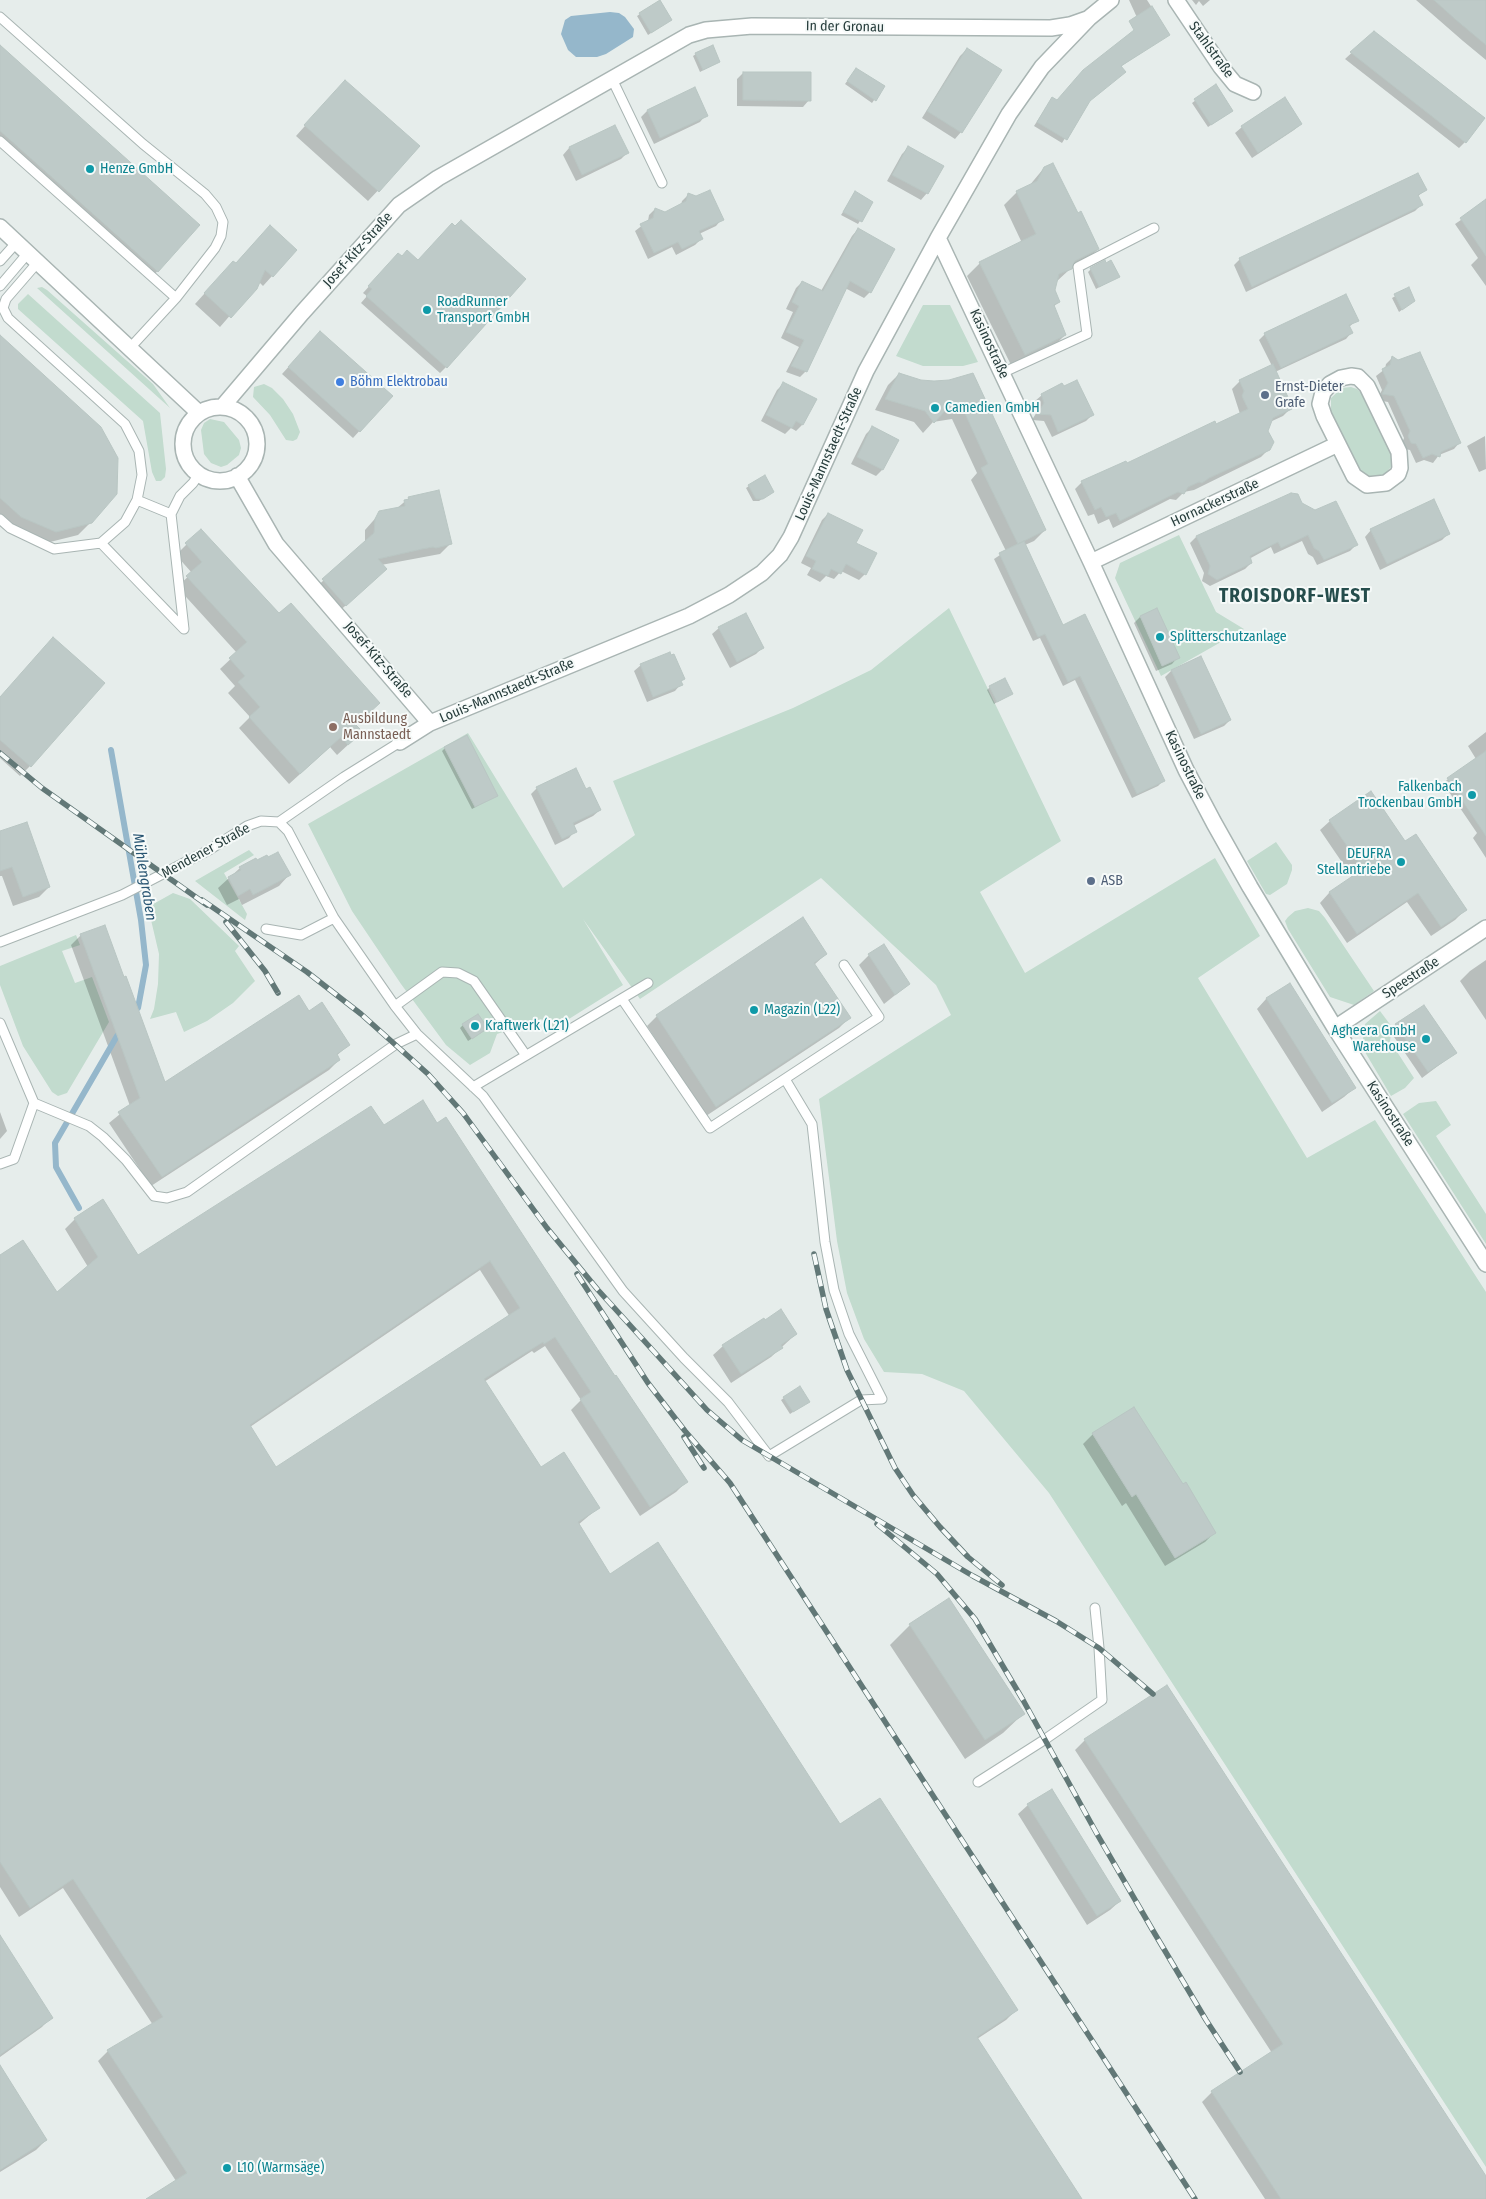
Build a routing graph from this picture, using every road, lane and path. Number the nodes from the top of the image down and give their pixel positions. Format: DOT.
graph roads {
  1 [pos="1111,0"];
  2 [pos="1176,0"];
  3 [pos="0,17"];
  4 [pos="1089,18"];
  5 [pos="612,79"];
  6 [pos="1253,92"];
  7 [pos="523,129"];
  8 [pos="0,141"];
  9 [pos="662,183"];
  10 [pos="0,227"];
  11 [pos="1154,228"];
  12 [pos="938,238"];
  13 [pos="17,242"];
  14 [pos="33,258"];
  15 [pos="0,262"];
  16 [pos="0,286"];
  17 [pos="176,298"];
  18 [pos="129,349"];
  19 [pos="1002,373"];
  20 [pos="222,406"];
  21 [pos="199,413"];
  22 [pos="1338,444"];
  23 [pos="198,474"];
  24 [pos="237,476"];
  25 [pos="137,500"];
  26 [pos="171,514"];
  27 [pos="0,519"];
  28 [pos="101,543"];
  29 [pos="1091,562"];
  30 [pos="430,723"];
  31 [pos="400,742"];
  32 [pos="279,822"];
  33 [pos="334,918"];
  34 [pos="1486,928"];
  35 [pos="266,930"];
  36 [pos="0,942"];
  37 [pos="844,965"];
  38 [pos="648,983"];
  39 [pos="622,998"];
  40 [pos="395,1006"];
  41 [pos="0,1023"];
  42 [pos="1335,1028"];
  43 [pos="417,1034"];
  44 [pos="525,1054"];
  45 [pos="784,1079"];
  46 [pos="473,1087"];
  47 [pos="34,1103"];
  48 [pos="0,1164"];
  49 [pos="1486,1264"];
  50 [pos="1095,1608"];
  51 [pos="978,1782"];
  1 -- 4 [label="street, Louis-Mannstaedt-Straße"];
  2 -- 6 [label="street, Stahlstraße"];
  3 -- 17 [label="lane"];
  4 -- 5 [label="street, In der Gronau"];
  4 -- 12 [label="street, Louis-Mannstaedt-Straße"];
  5 -- 7 [label="street, In der Gronau"];
  5 -- 9 [label="lane"];
  7 -- 20 [label="street, Josef-Kitz-Straße"];
  8 -- 17 [label="lane"];
  10 -- 13 [label="street"];
  11 -- 19 [label="lane"];
  12 -- 19 [label="street, Kasinostraße"];
  12 -- 30 [label="street, Louis-Mannstaedt-Straße"];
  13 -- 14 [label="street"];
  13 -- 15 [label="lane"];
  14 -- 16 [label="lane"];
  14 -- 18 [label="street"];
  14 -- 25 [label="lane"];
  17 -- 18 [label="lane"];
  18 -- 21 [label="street"];
  19 -- 29 [label="street, Kasinostraße"];
  20 -- 21 [label="street"];
  20 -- 24 [label="street"];
  21 -- 23 [label="street"];
  22 -- 22 [label="street"];
  22 -- 29 [label="street, Hornackerstraße"];
  23 -- 24 [label="street"];
  23 -- 26 [label="lane"];
  24 -- 30 [label="street, Josef-Kitz-Straße"];
  25 -- 26 [label="lane"];
  25 -- 28 [label="lane"];
  26 -- 28 [label="lane"];
  27 -- 28 [label="lane"];
  29 -- 42 [label="street, Kasinostraße"];
  30 -- 31 [label="street, Louis-Mannstaedt-Straße"];
  31 -- 32 [label="lane"];
  32 -- 33 [label="lane"];
  32 -- 36 [label="lane, Mendener Straße"];
  33 -- 35 [label="lane"];
  33 -- 40 [label="lane"];
  34 -- 42 [label="street, Speestraße"];
  37 -- 45 [label="lane"];
  38 -- 39 [label="lane"];
  39 -- 44 [label="lane"];
  39 -- 45 [label="lane"];
  40 -- 43 [label="lane"];
  40 -- 44 [label="lane"];
  41 -- 47 [label="lane"];
  42 -- 49 [label="street, Kasinostraße"];
  43 -- 46 [label="lane"];
  43 -- 47 [label="lane"];
  44 -- 46 [label="lane"];
  45 -- 46 [label="lane"];
  47 -- 48 [label="lane"];
  50 -- 51 [label="lane"];
}
